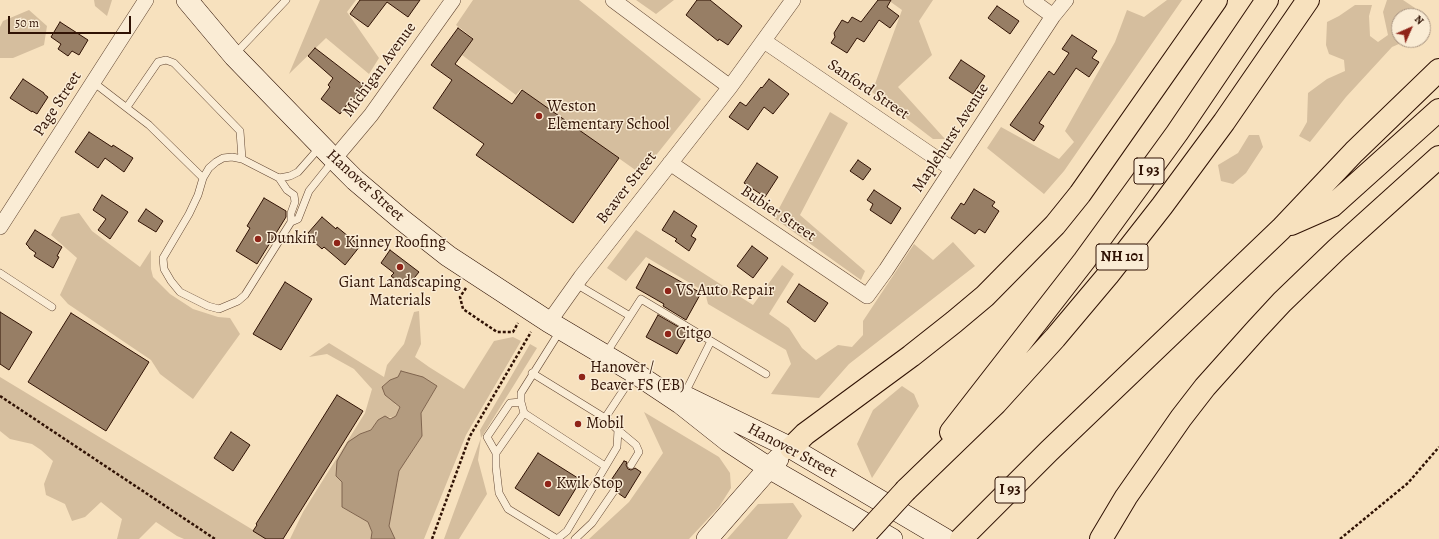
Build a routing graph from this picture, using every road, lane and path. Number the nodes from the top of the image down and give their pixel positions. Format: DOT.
graph roads {
  1 [pos="146,0"];
  2 [pos="187,0"];
  3 [pos="286,0"];
  4 [pos="453,0"];
  5 [pos="613,0"];
  6 [pos="793,0"];
  7 [pos="1030,0"];
  8 [pos="1066,0"];
  9 [pos="1216,0"];
  10 [pos="1268,0"];
  11 [pos="1308,0"];
  12 [pos="1054,16"];
  13 [pos="764,41"];
  14 [pos="234,56"];
  15 [pos="1439,70"];
  16 [pos="93,82"];
  17 [pos="730,87"];
  18 [pos="127,107"];
  19 [pos="1439,110"];
  20 [pos="328,153"];
  21 [pos="1439,157"];
  22 [pos="242,159"];
  23 [pos="670,163"];
  24 [pos="952,169"];
  25 [pos="203,178"];
  26 [pos="279,178"];
  27 [pos="291,222"];
  28 [pos="0,227"];
  29 [pos="1281,229"];
  30 [pos="0,273"];
  31 [pos="475,275"];
  32 [pos="576,284"];
  33 [pos="867,296"];
  34 [pos="52,308"];
  35 [pos="528,308"];
  36 [pos="630,316"];
  37 [pos="555,326"];
  38 [pos="711,341"];
  39 [pos="605,355"];
  40 [pos="635,372"];
  41 [pos="532,373"];
  42 [pos="766,374"];
  43 [pos="0,396"];
  44 [pos="682,400"];
  45 [pos="521,402"];
  46 [pos="524,413"];
  47 [pos="605,418"];
  48 [pos="618,430"];
  49 [pos="1439,447"];
  50 [pos="791,448"];
  51 [pos="496,453"];
  52 [pos="631,465"];
  53 [pos="605,466"];
  54 [pos="769,468"];
  55 [pos="906,490"];
  56 [pos="614,491"];
  57 [pos="965,534"];
  58 [pos="215,539"];
  59 [pos="557,539"];
  60 [pos="575,539"];
  61 [pos="707,539"];
  62 [pos="860,539"];
  63 [pos="892,539"];
  64 [pos="945,539"];
  65 [pos="1101,539"];
  66 [pos="1340,539"];
  1 -- 16 [label="street, Page Street"];
  2 -- 14 [label="main road, Hanover Street"];
  3 -- 14 [label="lane"];
  4 -- 20 [label="street, Michigan Avenue"];
  5 -- 17 [label="street"];
  6 -- 13 [label="street, Beaver Street"];
  7 -- 12 [label="street"];
  8 -- 12 [label="street, Maplehurst Avenue"];
  9 -- 50 [label="highway"];
  10 -- 55 [label="highway, I 93"];
  11 -- 55 [label="highway, NH 101"];
  12 -- 24 [label="street, Maplehurst Avenue"];
  13 -- 17 [label="street, Beaver Street"];
  13 -- 24 [label="street, Sanford Street"];
  14 -- 20 [label="main road, Hanover Street"];
  15 -- 29 [label="highway, I 93"];
  16 -- 18 [label="lane"];
  16 -- 28 [label="street, Page Street"];
  17 -- 23 [label="street, Beaver Street"];
  18 -- 22 [label="lane"];
  18 -- 25 [label="lane"];
  19 -- 29 [label="highway"];
  20 -- 26 [label="lane"];
  20 -- 27 [label="lane"];
  20 -- 31 [label="main road, Hanover Street"];
  21 -- 65 [label="highway"];
  22 -- 25 [label="lane"];
  22 -- 26 [label="lane"];
  23 -- 32 [label="street, Beaver Street"];
  23 -- 33 [label="street, Bubier Street"];
  24 -- 33 [label="street, Maplehurst Avenue"];
  25 -- 27 [label="lane"];
  26 -- 27 [label="lane"];
  29 -- 57 [label="highway, I 93"];
  30 -- 34 [label="lane"];
  31 -- 35 [label="main road, Hanover Street"];
  31 -- 35 [label="path"];
  32 -- 36 [label="lane"];
  32 -- 37 [label="street, Beaver Street"];
  35 -- 37 [label="main road, Hanover Street"];
  36 -- 38 [label="lane"];
  36 -- 39 [label="lane"];
  37 -- 39 [label="main road, Hanover Street"];
  37 -- 41 [label="lane"];
  38 -- 42 [label="lane"];
  38 -- 44 [label="lane"];
  39 -- 40 [label="main road, Hanover Street"];
  40 -- 44 [label="main road, Hanover Street"];
  40 -- 47 [label="lane"];
  41 -- 45 [label="lane"];
  41 -- 47 [label="lane"];
  43 -- 58 [label="path"];
  44 -- 50 [label="main road, Hanover Street"];
  44 -- 54 [label="main road, Hanover Street"];
  45 -- 46 [label="lane"];
  45 -- 51 [label="lane"];
  46 -- 51 [label="lane"];
  46 -- 53 [label="lane"];
  47 -- 48 [label="lane"];
  48 -- 52 [label="lane"];
  48 -- 53 [label="lane"];
  49 -- 66 [label="path"];
  50 -- 54 [label="main road"];
  50 -- 64 [label="main road, Hanover Street"];
  51 -- 59 [label="lane"];
  53 -- 59 [label="lane"];
  54 -- 61 [label="main road"];
  54 -- 63 [label="main road, Hanover Street"];
  55 -- 62 [label="highway, I 93, bridge"];
  56 -- 60 [label="lane"];
}
